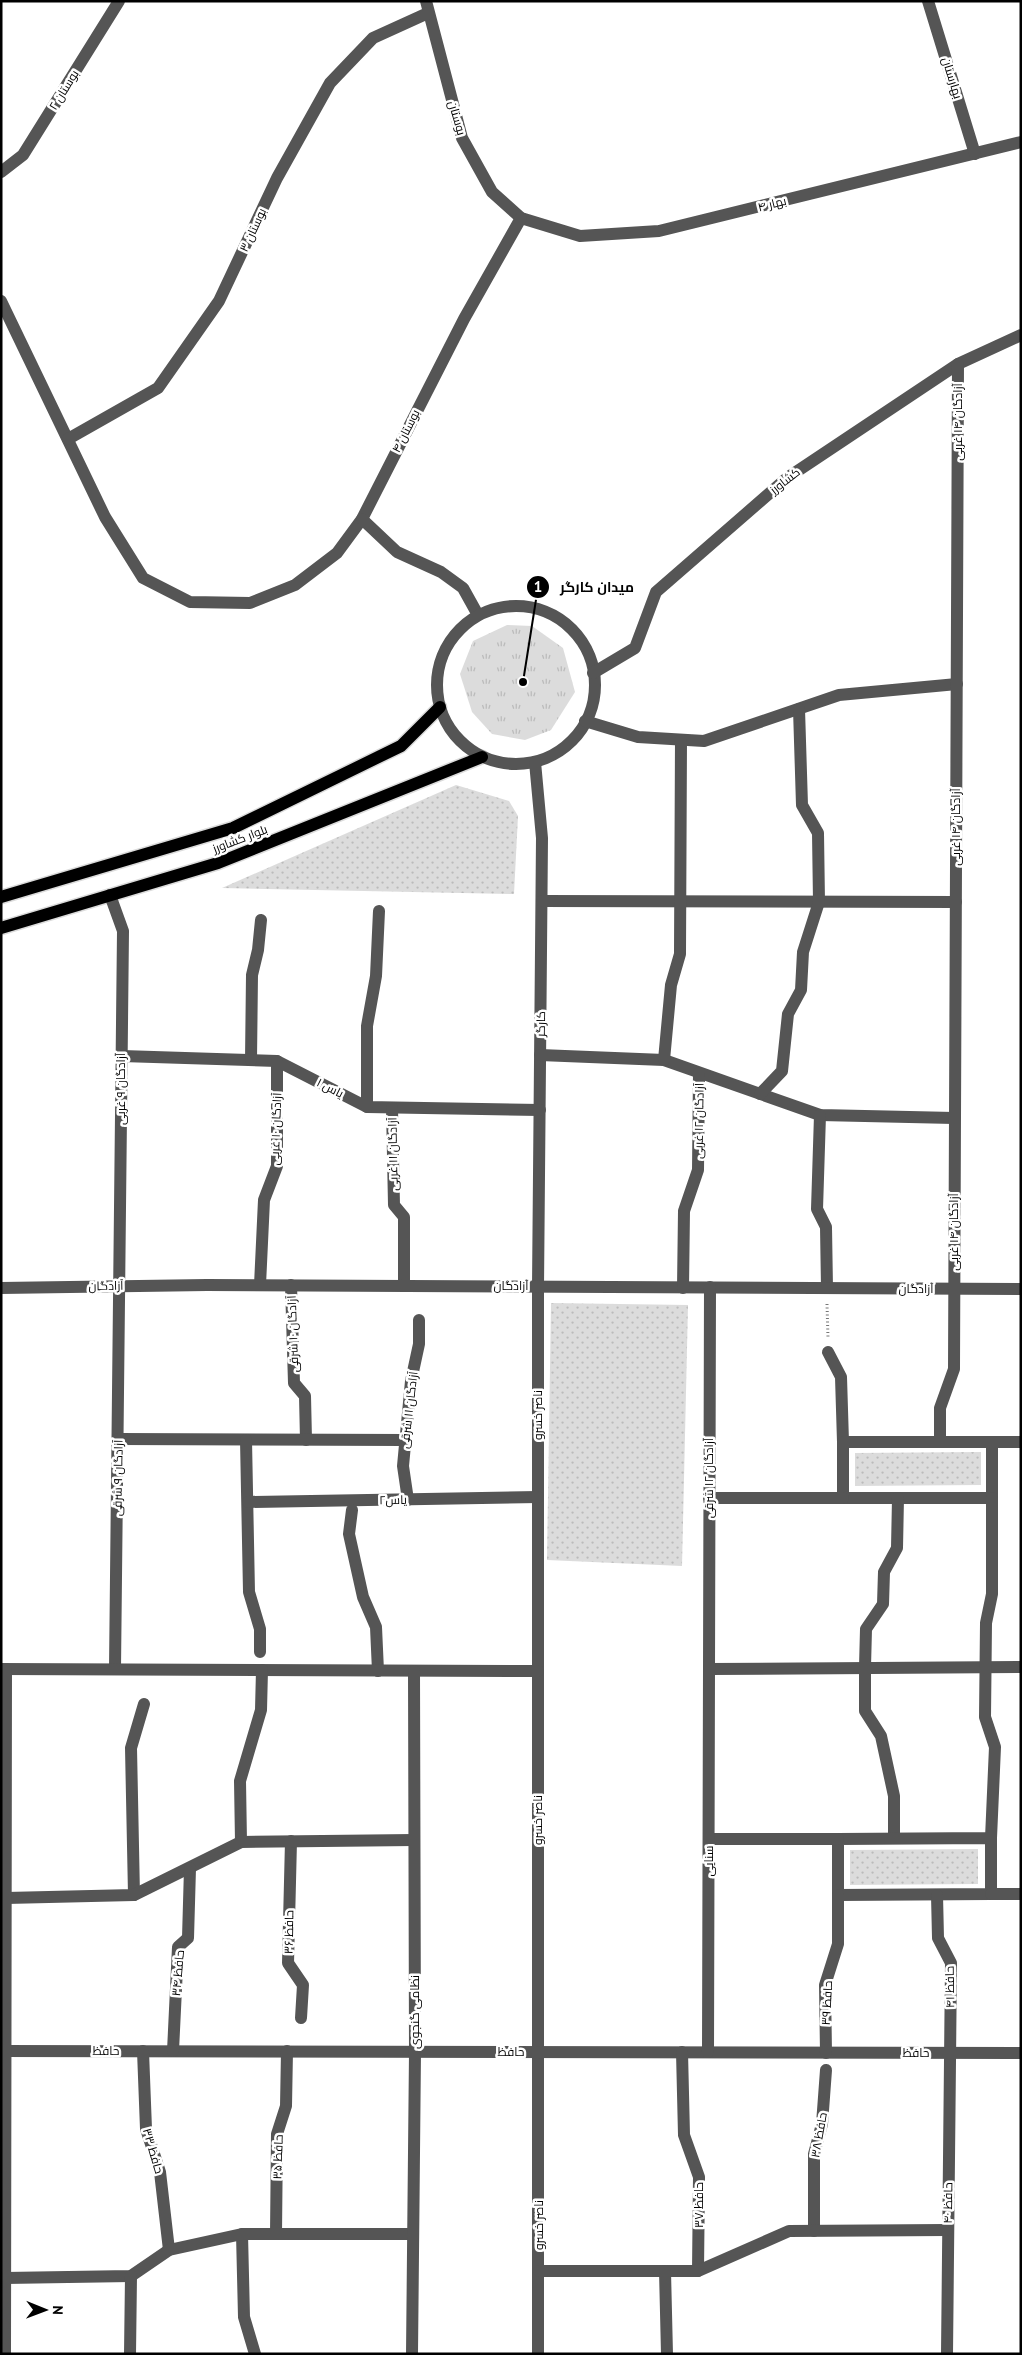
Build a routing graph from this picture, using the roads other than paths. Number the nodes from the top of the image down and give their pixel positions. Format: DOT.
graph roads {
  1 [pos="119,1"];
  2 [pos="928,1"];
  3 [pos="427,7"];
  4 [pos="1021,142"];
  5 [pos="975,154"];
  6 [pos="1,172"];
  7 [pos="521,218"];
  8 [pos="1,301"];
  9 [pos="1021,335"];
  10 [pos="958,364"];
  11 [pos="68,440"];
  12 [pos="362,519"];
  13 [pos="478,615"];
  14 [pos="593,673"];
  15 [pos="957,684"];
  16 [pos="440,707"];
  17 [pos="799,709"];
  18 [pos="585,722"];
  19 [pos="681,740"];
  20 [pos="482,757"];
  21 [pos="535,762"];
  22 [pos="110,895"];
  23 [pos="1,897"];
  24 [pos="542,901"];
  25 [pos="681,901"];
  26 [pos="819,902"];
  27 [pos="956,902"];
  28 [pos="379,911"];
  29 [pos="261,920"];
  30 [pos="1,928"];
  31 [pos="540,1055"];
  32 [pos="122,1056"];
  33 [pos="251,1060"];
  34 [pos="664,1060"];
  35 [pos="278,1061"];
  36 [pos="699,1073"];
  37 [pos="760,1094"];
  38 [pos="367,1107"];
  39 [pos="392,1108"];
  40 [pos="540,1110"];
  41 [pos="820,1115"];
  42 [pos="954,1118"];
  43 [pos="260,1285"];
  44 [pos="291,1285"];
  45 [pos="120,1286"];
  46 [pos="404,1286"];
  47 [pos="538,1287"];
  48 [pos="710,1287"];
  49 [pos="1,1288"];
  50 [pos="684,1288"];
  51 [pos="827,1288"];
  52 [pos="954,1289"];
  53 [pos="1021,1289"];
  54 [pos="419,1320"];
  55 [pos="828,1352"];
  56 [pos="118,1440"];
  57 [pos="246,1440"];
  58 [pos="306,1440"];
  59 [pos="405,1440"];
  60 [pos="843,1442"];
  61 [pos="940,1442"];
  62 [pos="992,1442"];
  63 [pos="1021,1442"];
  64 [pos="538,1498"];
  65 [pos="709,1498"];
  66 [pos="843,1498"];
  67 [pos="898,1498"];
  68 [pos="992,1498"];
  69 [pos="408,1500"];
  70 [pos="248,1502"];
  71 [pos="352,1510"];
  72 [pos="260,1652"];
  73 [pos="987,1666"];
  74 [pos="865,1667"];
  75 [pos="1021,1667"];
  76 [pos="4,1669"];
  77 [pos="115,1669"];
  78 [pos="709,1669"];
  79 [pos="262,1670"];
  80 [pos="378,1671"];
  81 [pos="414,1671"];
  82 [pos="538,1671"];
  83 [pos="144,1704"];
  84 [pos="894,1838"];
  85 [pos="991,1838"];
  86 [pos="709,1839"];
  87 [pos="838,1839"];
  88 [pos="414,1840"];
  89 [pos="291,1841"];
  90 [pos="241,1842"];
  91 [pos="190,1868"];
  92 [pos="991,1894"];
  93 [pos="1021,1894"];
  94 [pos="134,1895"];
  95 [pos="838,1895"];
  96 [pos="937,1895"];
  97 [pos="6,1898"];
  98 [pos="301,2018"];
  99 [pos="3,2050"];
  100 [pos="144,2051"];
  101 [pos="173,2051"];
  102 [pos="287,2051"];
  103 [pos="415,2052"];
  104 [pos="538,2052"];
  105 [pos="682,2052"];
  106 [pos="708,2052"];
  107 [pos="826,2053"];
  108 [pos="950,2053"];
  109 [pos="1021,2053"];
  110 [pos="826,2070"];
  111 [pos="3,2218"];
  112 [pos="947,2230"];
  113 [pos="814,2231"];
  114 [pos="242,2234"];
  115 [pos="276,2234"];
  116 [pos="413,2234"];
  117 [pos="169,2250"];
  118 [pos="539,2271"];
  119 [pos="665,2271"];
  120 [pos="698,2271"];
  121 [pos="130,2276"];
  122 [pos="5,2278"];
  123 [pos="6,2354"];
  124 [pos="130,2354"];
  125 [pos="255,2354"];
  126 [pos="412,2354"];
  127 [pos="538,2354"];
  128 [pos="667,2354"];
  129 [pos="947,2354"];
  1 -- 6 [label="street, بوستان ۲"];
  2 -- 5 [label="street, بهارستان"];
  3 -- 7 [label="street, بوستان"];
  3 -- 11 [label="street, بوستان ۳"];
  4 -- 5 [label="street, بهار ۴"];
  5 -- 7 [label="street, بهار ۴"];
  7 -- 12 [label="street, بوستان ۴"];
  8 -- 11 [label="street"];
  9 -- 10 [label="street, کشاورز"];
  10 -- 14 [label="street, کشاورز"];
  10 -- 15 [label="street, آزادگان ۱۴ غربی"];
  11 -- 12 [label="street, بوستان ۴"];
  12 -- 13 [label="street"];
  13 -- 14 [label="street"];
  13 -- 16 [label="street"];
  14 -- 18 [label="street"];
  15 -- 17 [label="street"];
  15 -- 27 [label="street, آزادگان ۱۴ غربی"];
  16 -- 20 [label="street"];
  16 -- 23 [label="main road, بلوار کشاورز"];
  17 -- 19 [label="street"];
  17 -- 26 [label="street"];
  18 -- 19 [label="street"];
  18 -- 21 [label="street"];
  19 -- 25 [label="street"];
  20 -- 21 [label="street"];
  20 -- 22 [label="main road, بلوار کشاورز"];
  21 -- 24 [label="street, کارگر"];
  22 -- 30 [label="main road, بلوار کشاورز"];
  22 -- 32 [label="street, آزادگان ۹ غربی"];
  24 -- 25 [label="street"];
  24 -- 31 [label="street, کارگر"];
  25 -- 26 [label="street"];
  25 -- 34 [label="street"];
  26 -- 27 [label="street"];
  26 -- 37 [label="street"];
  27 -- 42 [label="street, آزادگان ۱۴ غربی"];
  28 -- 38 [label="street"];
  29 -- 33 [label="street"];
  31 -- 34 [label="street"];
  31 -- 40 [label="street, کارگر"];
  32 -- 33 [label="street, یاس ۱"];
  32 -- 45 [label="street, آزادگان ۹ غربی"];
  33 -- 35 [label="street, یاس ۱"];
  34 -- 36 [label="street"];
  35 -- 38 [label="street, یاس ۱"];
  35 -- 43 [label="street, آزادگان ۱۰ غربی"];
  36 -- 37 [label="street"];
  36 -- 50 [label="street, آزادگان ۱۲ غربی"];
  37 -- 41 [label="street"];
  38 -- 39 [label="street, یاس ۱"];
  39 -- 40 [label="street, یاس ۱"];
  39 -- 46 [label="street, آزادگان ۱۱ غربی"];
  40 -- 47 [label="street, کارگر"];
  41 -- 42 [label="street"];
  41 -- 51 [label="street"];
  42 -- 52 [label="street, آزادگان ۱۴ غربی"];
  43 -- 44 [label="street, آزادگان"];
  43 -- 45 [label="street, آزادگان"];
  44 -- 46 [label="street, آزادگان"];
  44 -- 58 [label="street, آزادگان ۱۰ شرقی"];
  45 -- 49 [label="street, آزادگان"];
  45 -- 56 [label="street, آزادگان ۹ شرقی"];
  46 -- 47 [label="street, آزادگان"];
  47 -- 50 [label="street, آزادگان"];
  47 -- 64 [label="street, ناصر خسرو"];
  48 -- 50 [label="street, آزادگان"];
  48 -- 51 [label="street, آزادگان"];
  48 -- 65 [label="street, آزادگان ۱۲ شرقی"];
  51 -- 52 [label="street, آزادگان"];
  52 -- 53 [label="street, آزادگان"];
  52 -- 61 [label="street, آزادگان ۱۴ غربی"];
  54 -- 59 [label="street, آزادگان ۱۱ شرقی"];
  55 -- 60 [label="street"];
  56 -- 57 [label="street"];
  56 -- 77 [label="street, آزادگان ۹ شرقی"];
  57 -- 58 [label="street"];
  57 -- 70 [label="street"];
  58 -- 59 [label="street"];
  59 -- 69 [label="street, آزادگان ۱۱ شرقی"];
  60 -- 61 [label="street"];
  60 -- 66 [label="street"];
  61 -- 62 [label="street"];
  62 -- 63 [label="street"];
  62 -- 68 [label="street"];
  64 -- 69 [label="street, یاس۲"];
  64 -- 82 [label="street, ناصر خسرو"];
  65 -- 66 [label="street"];
  65 -- 78 [label="street, آزادگان ۱۲ شرقی"];
  66 -- 67 [label="street"];
  67 -- 68 [label="street"];
  67 -- 74 [label="street"];
  68 -- 73 [label="street"];
  69 -- 70 [label="street, یاس۲"];
  70 -- 72 [label="street"];
  71 -- 80 [label="street"];
  73 -- 74 [label="street"];
  73 -- 75 [label="street"];
  73 -- 85 [label="street"];
  74 -- 78 [label="street"];
  74 -- 84 [label="street"];
  76 -- 77 [label="street"];
  76 -- 97 [label="street"];
  77 -- 79 [label="street"];
  78 -- 86 [label="street, سنایی"];
  79 -- 80 [label="street"];
  79 -- 90 [label="street"];
  80 -- 81 [label="street"];
  81 -- 82 [label="street"];
  81 -- 88 [label="street, نظامی گنجوی"];
  82 -- 104 [label="street, ناصر خسرو"];
  83 -- 94 [label="street"];
  84 -- 85 [label="street"];
  84 -- 87 [label="street"];
  85 -- 92 [label="street"];
  86 -- 87 [label="street"];
  86 -- 106 [label="street, سنایی"];
  87 -- 95 [label="street, حافظ ۳۹"];
  88 -- 89 [label="street"];
  88 -- 103 [label="street, نظامی گنجوی"];
  89 -- 90 [label="street"];
  89 -- 98 [label="street, حافظ ۳۶"];
  90 -- 91 [label="street"];
  91 -- 94 [label="street"];
  91 -- 101 [label="street, حافظ ۳۴"];
  92 -- 93 [label="street"];
  92 -- 96 [label="street"];
  94 -- 97 [label="street"];
  95 -- 96 [label="street"];
  95 -- 107 [label="street, حافظ ۳۹"];
  96 -- 108 [label="street, حافظ ۴۱"];
  97 -- 99 [label="street"];
  99 -- 100 [label="street, حافظ"];
  99 -- 111 [label="street"];
  100 -- 101 [label="street, حافظ"];
  100 -- 117 [label="street, حافظ ۳۳"];
  101 -- 102 [label="street, حافظ"];
  102 -- 103 [label="street, حافظ"];
  102 -- 115 [label="street, حافظ ۳۵"];
  103 -- 104 [label="street, حافظ"];
  103 -- 116 [label="street, نظامی گنجوی"];
  104 -- 105 [label="street, حافظ"];
  104 -- 118 [label="street, ناصر خسرو"];
  105 -- 106 [label="street, حافظ"];
  105 -- 120 [label="street, حافظ ۳۷"];
  106 -- 107 [label="street, حافظ"];
  107 -- 108 [label="street, حافظ"];
  108 -- 109 [label="street, حافظ"];
  108 -- 112 [label="street, حافظ ۴۰"];
  110 -- 113 [label="street, حافظ ۳۸"];
  111 -- 122 [label="street"];
  112 -- 113 [label="street"];
  112 -- 129 [label="street, حافظ ۴۰"];
  113 -- 120 [label="street"];
  114 -- 115 [label="street"];
  114 -- 117 [label="street"];
  114 -- 125 [label="street"];
  115 -- 116 [label="street"];
  116 -- 126 [label="street, نظامی گنجوی"];
  117 -- 121 [label="street"];
  118 -- 119 [label="street"];
  118 -- 127 [label="street, ناصر خسرو"];
  119 -- 120 [label="street"];
  119 -- 128 [label="street"];
  121 -- 122 [label="street"];
  121 -- 124 [label="street"];
  122 -- 123 [label="street"];
}
